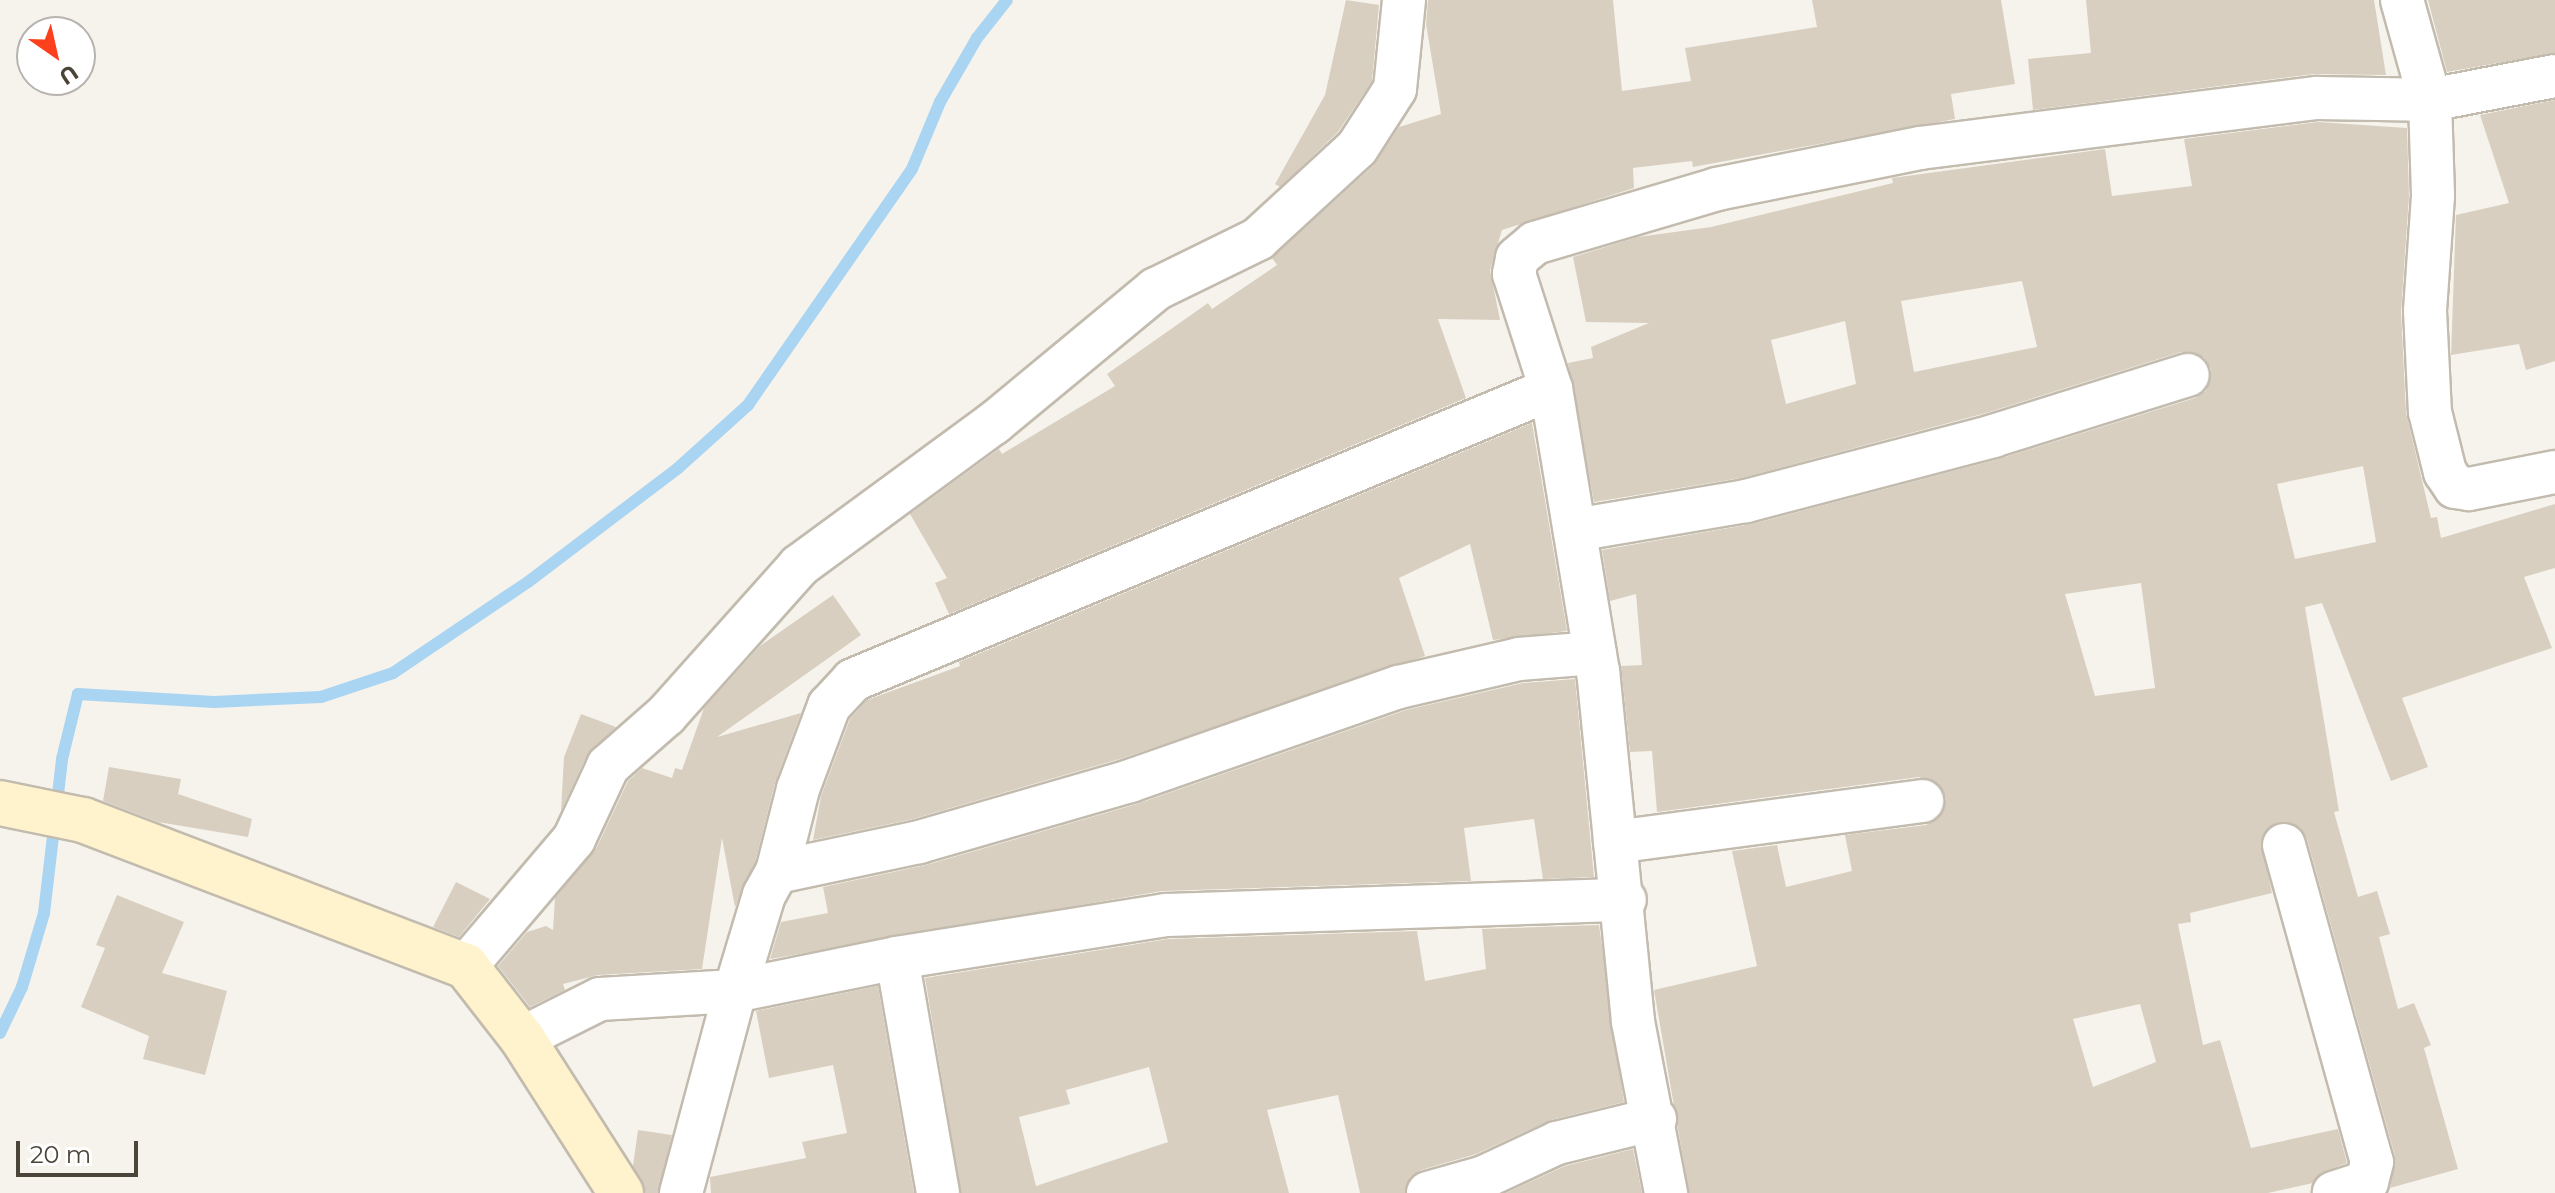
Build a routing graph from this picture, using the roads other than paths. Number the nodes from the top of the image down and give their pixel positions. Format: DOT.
graph roads {
  1 [pos="1404,0"];
  2 [pos="2402,0"];
  3 [pos="2555,76"];
  4 [pos="2430,100"];
  5 [pos="2188,375"];
  6 [pos="1551,389"];
  7 [pos="2555,472"];
  8 [pos="1575,530"];
  9 [pos="1595,653"];
  10 [pos="1922,801"];
  11 [pos="0,803"];
  12 [pos="1615,842"];
  13 [pos="2284,845"];
  14 [pos="777,872"];
  15 [pos="1625,900"];
  16 [pos="897,958"];
  17 [pos="472,974"];
  18 [pos="744,988"];
  19 [pos="514,1028"];
  20 [pos="1655,1119"];
  21 [pos="621,1193"];
  22 [pos="681,1193"];
  23 [pos="938,1193"];
  24 [pos="1428,1193"];
  25 [pos="1666,1193"];
  26 [pos="2334,1193"];
  1 -- 17 [label="street"];
  2 -- 4 [label="street"];
  3 -- 4 [label="street"];
  4 -- 6 [label="street"];
  4 -- 7 [label="street"];
  5 -- 8 [label="street"];
  6 -- 8 [label="street"];
  6 -- 14 [label="street"];
  8 -- 9 [label="street"];
  9 -- 12 [label="street"];
  9 -- 14 [label="street"];
  10 -- 12 [label="street"];
  11 -- 17 [label="street"];
  12 -- 15 [label="street"];
  13 -- 26 [label="street"];
  14 -- 18 [label="street"];
  15 -- 16 [label="street"];
  15 -- 20 [label="street"];
  16 -- 18 [label="street"];
  16 -- 23 [label="street"];
  17 -- 19 [label="street"];
  18 -- 19 [label="street"];
  18 -- 22 [label="street"];
  19 -- 21 [label="street"];
  20 -- 24 [label="street"];
  20 -- 25 [label="street"];
}
